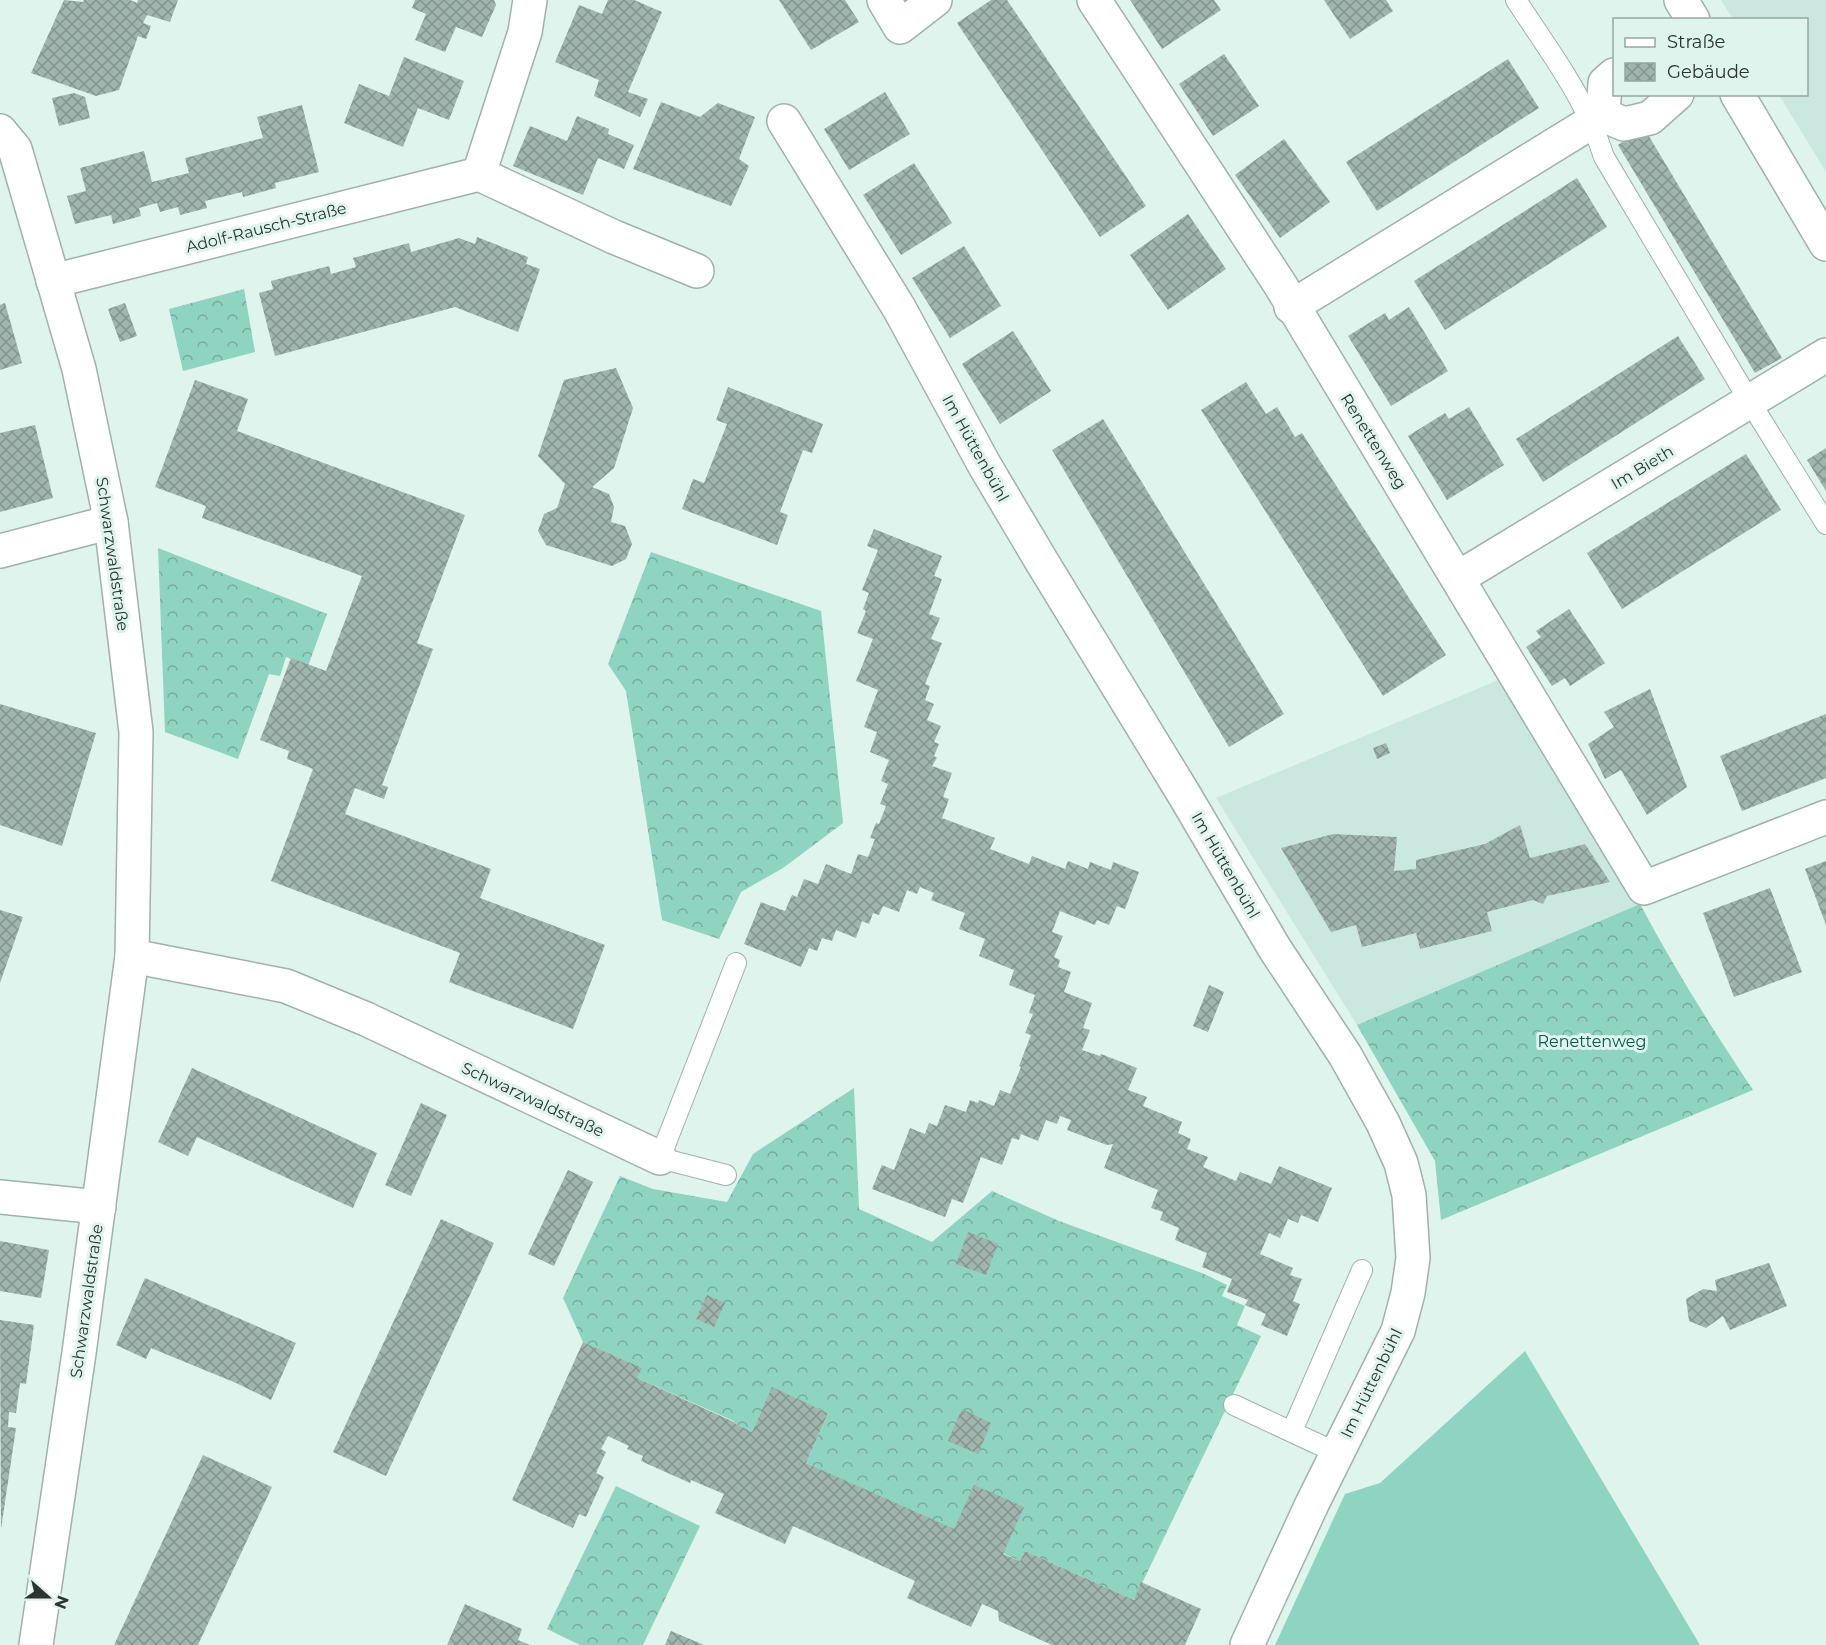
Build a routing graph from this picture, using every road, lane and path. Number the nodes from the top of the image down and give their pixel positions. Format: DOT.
graph roads {
  1 [pos="530,0"];
  2 [pos="884,0"];
  3 [pos="935,0"];
  4 [pos="1094,0"];
  5 [pos="1516,0"];
  6 [pos="1681,0"];
  7 [pos="1692,18"];
  8 [pos="1613,76"];
  9 [pos="1675,96"];
  10 [pos="1738,96"];
  11 [pos="1598,119"];
  12 [pos="784,121"];
  13 [pos="0,131"];
  14 [pos="479,174"];
  15 [pos="1822,229"];
  16 [pos="696,271"];
  17 [pos="53,281"];
  18 [pos="1292,307"];
  19 [pos="1826,355"];
  20 [pos="1750,402"];
  21 [pos="111,522"];
  22 [pos="1826,524"];
  23 [pos="0,551"];
  24 [pos="1458,579"];
  25 [pos="1826,817"];
  26 [pos="132,956"];
  27 [pos="736,963"];
  28 [pos="660,1158"];
  29 [pos="726,1175"];
  30 [pos="0,1197"];
  31 [pos="99,1207"];
  32 [pos="1362,1270"];
  33 [pos="1234,1405"];
  34 [pos="1292,1431"];
  35 [pos="1337,1452"];
  36 [pos="36,1645"];
  37 [pos="1246,1645"];
  1 -- 14 [label="street"];
  2 -- 3 [label="street"];
  4 -- 18 [label="street, Renettenweg"];
  5 -- 11 [label="lane"];
  6 -- 7 [label="street"];
  8 -- 11 [label="street"];
  9 -- 11 [label="street"];
  10 -- 15 [label="street"];
  11 -- 18 [label="street"];
  11 -- 20 [label="lane"];
  12 -- 35 [label="street, Im Hüttenbühl"];
  13 -- 17 [label="street, Schwarzwaldstraße"];
  14 -- 16 [label="street"];
  14 -- 17 [label="street, Adolf-Rausch-Straße"];
  17 -- 21 [label="street, Schwarzwaldstraße"];
  18 -- 24 [label="street, Renettenweg"];
  19 -- 20 [label="street, Im Bieth"];
  20 -- 22 [label="lane"];
  20 -- 24 [label="street, Im Bieth"];
  21 -- 23 [label="street"];
  21 -- 26 [label="street, Schwarzwaldstraße"];
  24 -- 25 [label="street, Renettenweg"];
  26 -- 28 [label="street, Schwarzwaldstraße"];
  26 -- 31 [label="street, Schwarzwaldstraße"];
  27 -- 28 [label="lane"];
  28 -- 29 [label="lane"];
  30 -- 31 [label="street"];
  31 -- 36 [label="street, Schwarzwaldstraße"];
  32 -- 34 [label="lane"];
  33 -- 34 [label="lane"];
  34 -- 35 [label="lane"];
  35 -- 37 [label="street, Im Hüttenbühl"];
}
